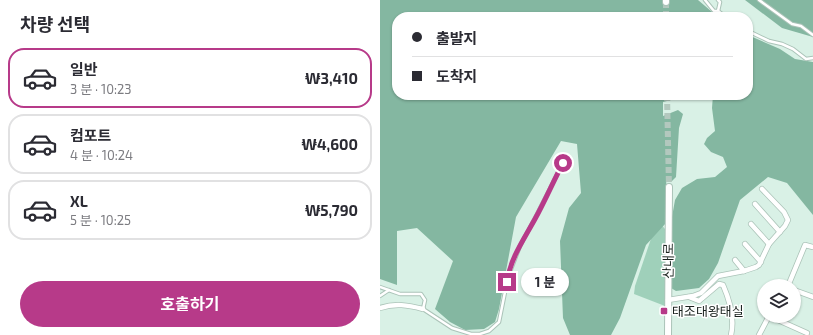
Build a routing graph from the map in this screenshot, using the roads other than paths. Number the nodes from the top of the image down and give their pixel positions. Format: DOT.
graph roads {
  1 [pos="705,0"];
  2 [pos="718,0"];
  3 [pos="759,0"];
  4 [pos="718,11"];
  5 [pos="753,33"];
  6 [pos="813,35"];
  7 [pos="813,58"];
  8 [pos="563,163"];
  9 [pos="669,187"];
  10 [pos="762,189"];
  11 [pos="755,204"];
  12 [pos="752,224"];
  13 [pos="780,232"];
  14 [pos="745,244"];
  15 [pos="769,244"];
  16 [pos="813,247"];
  17 [pos="734,260"];
  18 [pos="761,262"];
  19 [pos="744,271"];
  20 [pos="791,279"];
  21 [pos="380,287"];
  22 [pos="389,290"];
  23 [pos="801,292"];
  24 [pos="380,296"];
  25 [pos="813,296"];
  26 [pos="689,297"];
  27 [pos="668,300"];
  28 [pos="380,308"];
  29 [pos="423,308"];
  30 [pos="765,323"];
  31 [pos="785,323"];
  32 [pos="807,333"];
  33 [pos="668,335"];
  34 [pos="730,335"];
  35 [pos="759,335"];
  1 -- 4 [label="lane"];
  2 -- 4 [label="lane"];
  3 -- 6 [label="lane"];
  5 -- 7 [label="lane"];
  8 -- 29 [label="lane"];
  9 -- 27 [label="street, 산내로"];
  10 -- 13 [label="street"];
  11 -- 13 [label="street"];
  12 -- 15 [label="street"];
  13 -- 15 [label="street"];
  14 -- 18 [label="street"];
  15 -- 18 [label="street"];
  16 -- 20 [label="street"];
  17 -- 19 [label="street"];
  18 -- 19 [label="street"];
  19 -- 26 [label="street"];
  21 -- 22 [label="lane"];
  22 -- 24 [label="lane"];
  22 -- 29 [label="lane"];
  23 -- 25 [label="street"];
  26 -- 27 [label="street"];
  26 -- 34 [label="street"];
  27 -- 33 [label="street, 산내로"];
  28 -- 29 [label="street"];
  30 -- 35 [label="street"];
  31 -- 32 [label="street"];
}
